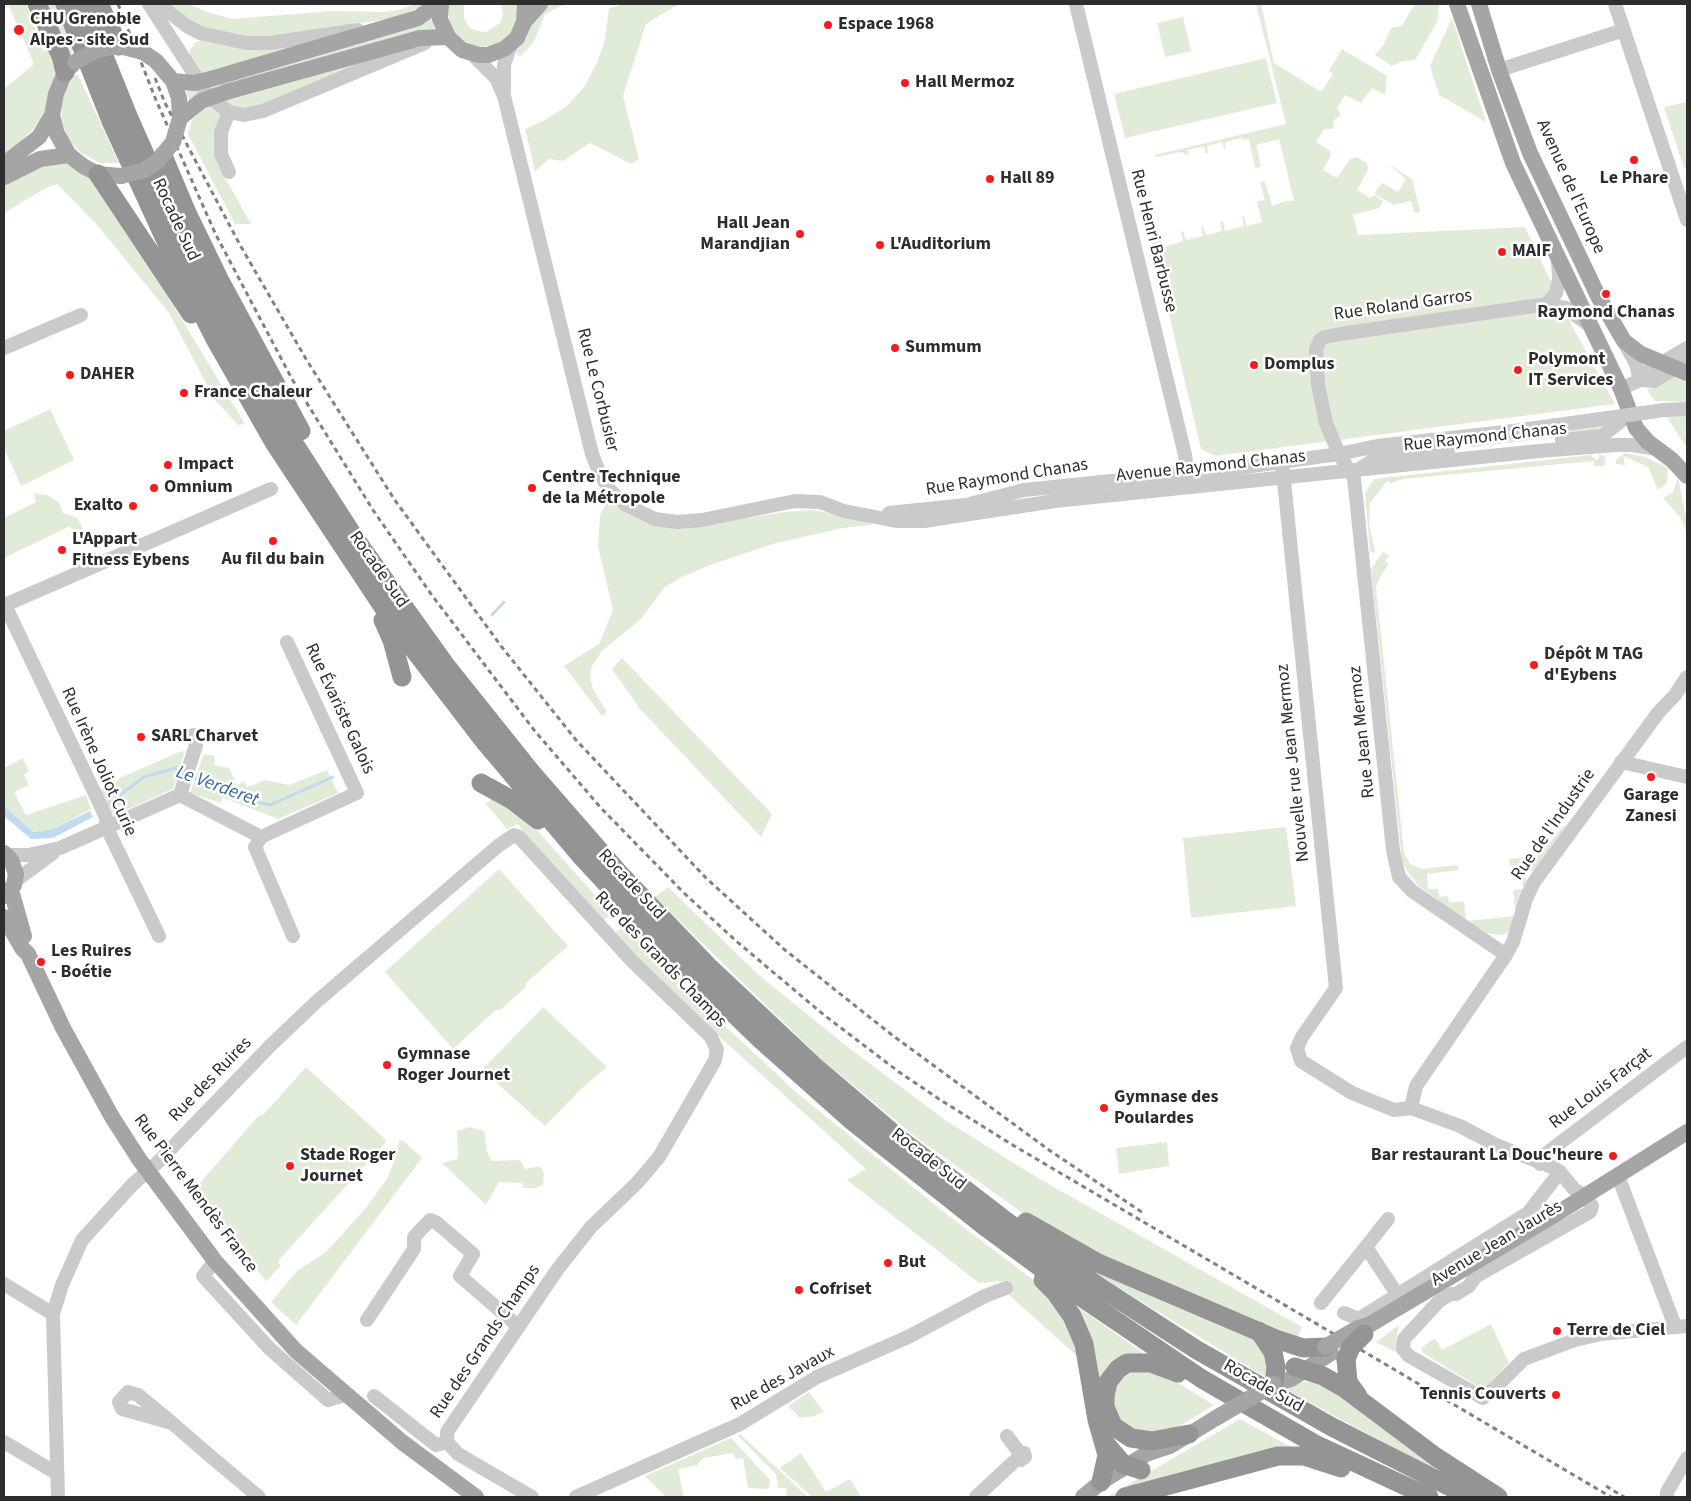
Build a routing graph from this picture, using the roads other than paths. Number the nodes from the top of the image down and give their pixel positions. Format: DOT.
graph roads {
  1 [pos="38,4"];
  2 [pos="65,4"];
  3 [pos="84,4"];
  4 [pos="149,4"];
  5 [pos="158,4"];
  6 [pos="437,4"];
  7 [pos="441,4"];
  8 [pos="524,4"];
  9 [pos="540,4"];
  10 [pos="1076,4"];
  11 [pos="1457,4"];
  12 [pos="1479,4"];
  13 [pos="1615,4"];
  14 [pos="101,10"];
  15 [pos="524,22"];
  16 [pos="403,23"];
  17 [pos="1624,30"];
  18 [pos="200,33"];
  19 [pos="444,37"];
  20 [pos="511,44"];
  21 [pos="119,46"];
  22 [pos="471,53"];
  23 [pos="183,54"];
  24 [pos="70,67"];
  25 [pos="1499,70"];
  26 [pos="173,80"];
  27 [pos="504,96"];
  28 [pos="229,112"];
  29 [pos="52,115"];
  30 [pos="180,118"];
  31 [pos="69,155"];
  32 [pos="163,156"];
  33 [pos="4,164"];
  34 [pos="229,172"];
  35 [pos="98,174"];
  36 [pos="4,177"];
  37 [pos="1687,220"];
  38 [pos="1558,259"];
  39 [pos="1547,304"];
  40 [pos="81,315"];
  41 [pos="1589,325"];
  42 [pos="1624,342"];
  43 [pos="4,348"];
  44 [pos="1687,348"];
  45 [pos="1678,366"];
  46 [pos="1640,380"];
  47 [pos="1621,389"];
  48 [pos="1687,409"];
  49 [pos="1630,414"];
  50 [pos="1326,423"];
  51 [pos="1438,439"];
  52 [pos="275,444"];
  53 [pos="1615,445"];
  54 [pos="1462,450"];
  55 [pos="1660,450"];
  56 [pos="1339,454"];
  57 [pos="1323,456"];
  58 [pos="1282,462"];
  59 [pos="1188,473"];
  60 [pos="1355,473"];
  61 [pos="1687,476"];
  62 [pos="1284,479"];
  63 [pos="271,489"];
  64 [pos="1190,489"];
  65 [pos="864,514"];
  66 [pos="986,514"];
  67 [pos="378,586"];
  68 [pos="4,604"];
  69 [pos="287,642"];
  70 [pos="402,677"];
  71 [pos="1687,678"];
  72 [pos="193,735"];
  73 [pos="1621,762"];
  74 [pos="1687,777"];
  75 [pos="481,784"];
  76 [pos="182,788"];
  77 [pos="106,823"];
  78 [pos="510,836"];
  79 [pos="261,837"];
  80 [pos="60,848"];
  81 [pos="5,854"];
  82 [pos="10,889"];
  83 [pos="4,917"];
  84 [pos="641,922"];
  85 [pos="159,936"];
  86 [pos="293,936"];
  87 [pos="26,950"];
  88 [pos="1506,955"];
  89 [pos="1687,1047"];
  90 [pos="842,1090"];
  91 [pos="1411,1108"];
  92 [pos="1687,1132"];
  93 [pos="1540,1164"];
  94 [pos="149,1171"];
  95 [pos="1560,1172"];
  96 [pos="1618,1176"];
  97 [pos="1585,1196"];
  98 [pos="1388,1219"];
  99 [pos="983,1225"];
  100 [pos="1366,1247"];
  101 [pos="4,1284"];
  102 [pos="1006,1288"];
  103 [pos="1397,1294"];
  104 [pos="1321,1303"];
  105 [pos="1344,1313"];
  106 [pos="53,1314"];
  107 [pos="367,1320"];
  108 [pos="1681,1326"];
  109 [pos="519,1327"];
  110 [pos="1367,1330"];
  111 [pos="1259,1331"];
  112 [pos="1334,1353"];
  113 [pos="1300,1368"];
  114 [pos="1274,1384"];
  115 [pos="374,1396"];
  116 [pos="1360,1399"];
  117 [pos="1270,1420"];
  118 [pos="172,1423"];
  119 [pos="1189,1434"];
  120 [pos="1007,1436"];
  121 [pos="4,1442"];
  122 [pos="446,1442"];
  123 [pos="1105,1443"];
  124 [pos="1687,1458"];
  125 [pos="1134,1468"];
  126 [pos="56,1472"];
  127 [pos="1096,1490"];
  128 [pos="58,1497"];
  129 [pos="259,1497"];
  130 [pos="476,1497"];
  131 [pos="532,1497"];
  132 [pos="576,1497"];
  133 [pos="976,1497"];
  134 [pos="1083,1497"];
  135 [pos="1125,1497"];
  136 [pos="1417,1497"];
  137 [pos="1429,1497"];
  138 [pos="1470,1497"];
  139 [pos="1498,1497"];
  140 [pos="1667,1497"];
  1 -- 24 [label="highway"];
  2 -- 52 [label="highway, Rocade Sud"];
  3 -- 67 [label="highway, Rocade Sud"];
  4 -- 23 [label="street"];
  5 -- 18 [label="street"];
  6 -- 16 [label="main road"];
  7 -- 19 [label="main road"];
  8 -- 15 [label="main road"];
  9 -- 15 [label="main road"];
  10 -- 59 [label="street, Rue Henri Barbusse"];
  11 -- 38 [label="main road"];
  12 -- 25 [label="main road, Avenue de l'Europe"];
  13 -- 17 [label="street"];
  14 -- 21 [label="highway"];
  15 -- 20 [label="main road"];
  16 -- 18 [label="street"];
  16 -- 26 [label="main road, bridge"];
  17 -- 25 [label="street"];
  17 -- 37 [label="street"];
  18 -- 23 [label="street"];
  19 -- 22 [label="main road"];
  19 -- 28 [label="street"];
  19 -- 30 [label="main road, bridge"];
  20 -- 22 [label="main road"];
  20 -- 27 [label="street, Rue Le Corbusier"];
  21 -- 24 [label="main road, bridge"];
  21 -- 26 [label="main road, bridge"];
  22 -- 27 [label="street, Rue Le Corbusier"];
  23 -- 28 [label="street"];
  24 -- 29 [label="main road"];
  25 -- 42 [label="main road, Avenue de l'Europe"];
  26 -- 30 [label="main road"];
  27 -- 65 [label="street, Rue Le Corbusier"];
  28 -- 34 [label="street"];
  29 -- 31 [label="main road"];
  29 -- 33 [label="main road"];
  30 -- 32 [label="main road, bridge"];
  31 -- 35 [label="main road"];
  31 -- 36 [label="main road"];
  32 -- 35 [label="main road, bridge"];
  32 -- 67 [label="highway"];
  35 -- 52 [label="highway"];
  38 -- 39 [label="street"];
  38 -- 41 [label="main road"];
  39 -- 41 [label="street, Rue Roland Garros"];
  39 -- 50 [label="street, Rue Roland Garros"];
  40 -- 43 [label="street"];
  41 -- 47 [label="main road"];
  42 -- 45 [label="main road"];
  42 -- 46 [label="street, Avenue de l'Europe"];
  44 -- 45 [label="street"];
  45 -- 46 [label="street"];
  46 -- 47 [label="street"];
  47 -- 49 [label="main road"];
  48 -- 51 [label="street, Rue Raymond Chanas, bridge"];
  49 -- 53 [label="street"];
  49 -- 54 [label="street, Rue Raymond Chanas"];
  49 -- 55 [label="main road"];
  50 -- 56 [label="street, Rue Roland Garros"];
  50 -- 57 [label="street, Rue Roland Garros"];
  51 -- 54 [label="street, Rue Raymond Chanas"];
  51 -- 56 [label="street, Rue Raymond Chanas"];
  51 -- 60 [label="street, Rue Raymond Chanas"];
  52 -- 67 [label="highway, Rocade Sud"];
  53 -- 55 [label="street, Rue Raymond Chanas"];
  53 -- 60 [label="street, Rue Raymond Chanas"];
  54 -- 60 [label="street, Rue Raymond Chanas"];
  55 -- 61 [label="main road"];
  56 -- 57 [label="street, Rue Raymond Chanas"];
  56 -- 60 [label="street, Rue Jean Mermoz"];
  56 -- 62 [label="street, Rue Raymond Chanas"];
  57 -- 58 [label="street, Rue Raymond Chanas"];
  58 -- 59 [label="street, Rue Raymond Chanas"];
  58 -- 62 [label="street, Nouvelle rue Jean Mermoz"];
  59 -- 64 [label="street, Rue Henri Barbusse"];
  59 -- 65 [label="street, Rue Raymond Chanas"];
  60 -- 62 [label="street, Avenue Raymond Chanas"];
  60 -- 88 [label="street, Rue Jean Mermoz"];
  62 -- 64 [label="street, Avenue Raymond Chanas"];
  62 -- 91 [label="street, Nouvelle rue Jean Mermoz"];
  63 -- 68 [label="street"];
  64 -- 66 [label="street, Avenue Raymond Chanas"];
  65 -- 66 [label="street, Rue Raymond Chanas"];
  67 -- 70 [label="highway"];
  67 -- 84 [label="highway, Rocade Sud"];
  67 -- 90 [label="highway, Rocade Sud"];
  68 -- 77 [label="street, Rue Irène Joliot Curie"];
  69 -- 79 [label="street, Rue Évariste Galois"];
  71 -- 73 [label="street, Rue de l'Industrie"];
  72 -- 76 [label="street"];
  73 -- 74 [label="street"];
  73 -- 88 [label="street, Rue de l'Industrie"];
  75 -- 84 [label="highway"];
  76 -- 77 [label="street"];
  76 -- 79 [label="street"];
  77 -- 80 [label="street"];
  77 -- 85 [label="street, Rue Irène Joliot Curie"];
  78 -- 94 [label="street, Rue des Ruires"];
  78 -- 109 [label="street, Rue des Grands Champs"];
  79 -- 86 [label="street"];
  80 -- 81 [label="street"];
  80 -- 82 [label="street"];
  81 -- 82 [label="main road, Rue Pierre Mendès France"];
  82 -- 87 [label="main road, Rue Pierre Mendès France"];
  83 -- 87 [label="main road, Rue Pierre Mendès France"];
  84 -- 99 [label="highway, Rocade Sud"];
  87 -- 94 [label="main road, Rue Pierre Mendès France"];
  88 -- 91 [label="street, Rue de l'Industrie"];
  89 -- 93 [label="street, Rue Louis Farçat"];
  90 -- 111 [label="highway"];
  90 -- 138 [label="highway, Rocade Sud"];
  91 -- 93 [label="street"];
  92 -- 96 [label="main road, Avenue Jean Jaurès"];
  93 -- 95 [label="street"];
  94 -- 106 [label="street, Rue des Ruires"];
  94 -- 130 [label="main road, Rue Pierre Mendès France"];
  95 -- 97 [label="street"];
  95 -- 103 [label="street, Avenue Jean Jaurès"];
  96 -- 97 [label="main road, Avenue Jean Jaurès"];
  96 -- 108 [label="street"];
  97 -- 108 [label="street, Avenue Jean Jaurès"];
  97 -- 110 [label="main road, Avenue Jean Jaurès"];
  98 -- 100 [label="street"];
  99 -- 117 [label="highway, Rocade Sud"];
  99 -- 123 [label="highway"];
  100 -- 103 [label="street"];
  100 -- 104 [label="street"];
  101 -- 106 [label="street"];
  102 -- 132 [label="street, Rue des Javaux"];
  103 -- 105 [label="street, Avenue Jean Jaurès"];
  106 -- 126 [label="street, Rue des Ruires"];
  107 -- 109 [label="street"];
  109 -- 122 [label="street, Rue des Grands Champs"];
  110 -- 112 [label="highway, bridge"];
  111 -- 112 [label="highway"];
  111 -- 114 [label="highway"];
  112 -- 113 [label="main road"];
  112 -- 116 [label="highway"];
  113 -- 114 [label="main road"];
  113 -- 116 [label="highway"];
  114 -- 119 [label="main road, bridge"];
  115 -- 122 [label="street, Rue des Grands Champs"];
  116 -- 139 [label="highway"];
  117 -- 119 [label="highway"];
  117 -- 137 [label="highway, Rocade Sud"];
  118 -- 129 [label="street"];
  119 -- 125 [label="main road"];
  120 -- 133 [label="street"];
  121 -- 126 [label="street"];
  122 -- 131 [label="street, Rue des Grands Champs"];
  123 -- 125 [label="highway"];
  123 -- 127 [label="highway"];
  124 -- 140 [label="street"];
  125 -- 127 [label="main road"];
  126 -- 128 [label="street, Rue des Ruires"];
  127 -- 134 [label="main road"];
  135 -- 136 [label="highway"];
}
